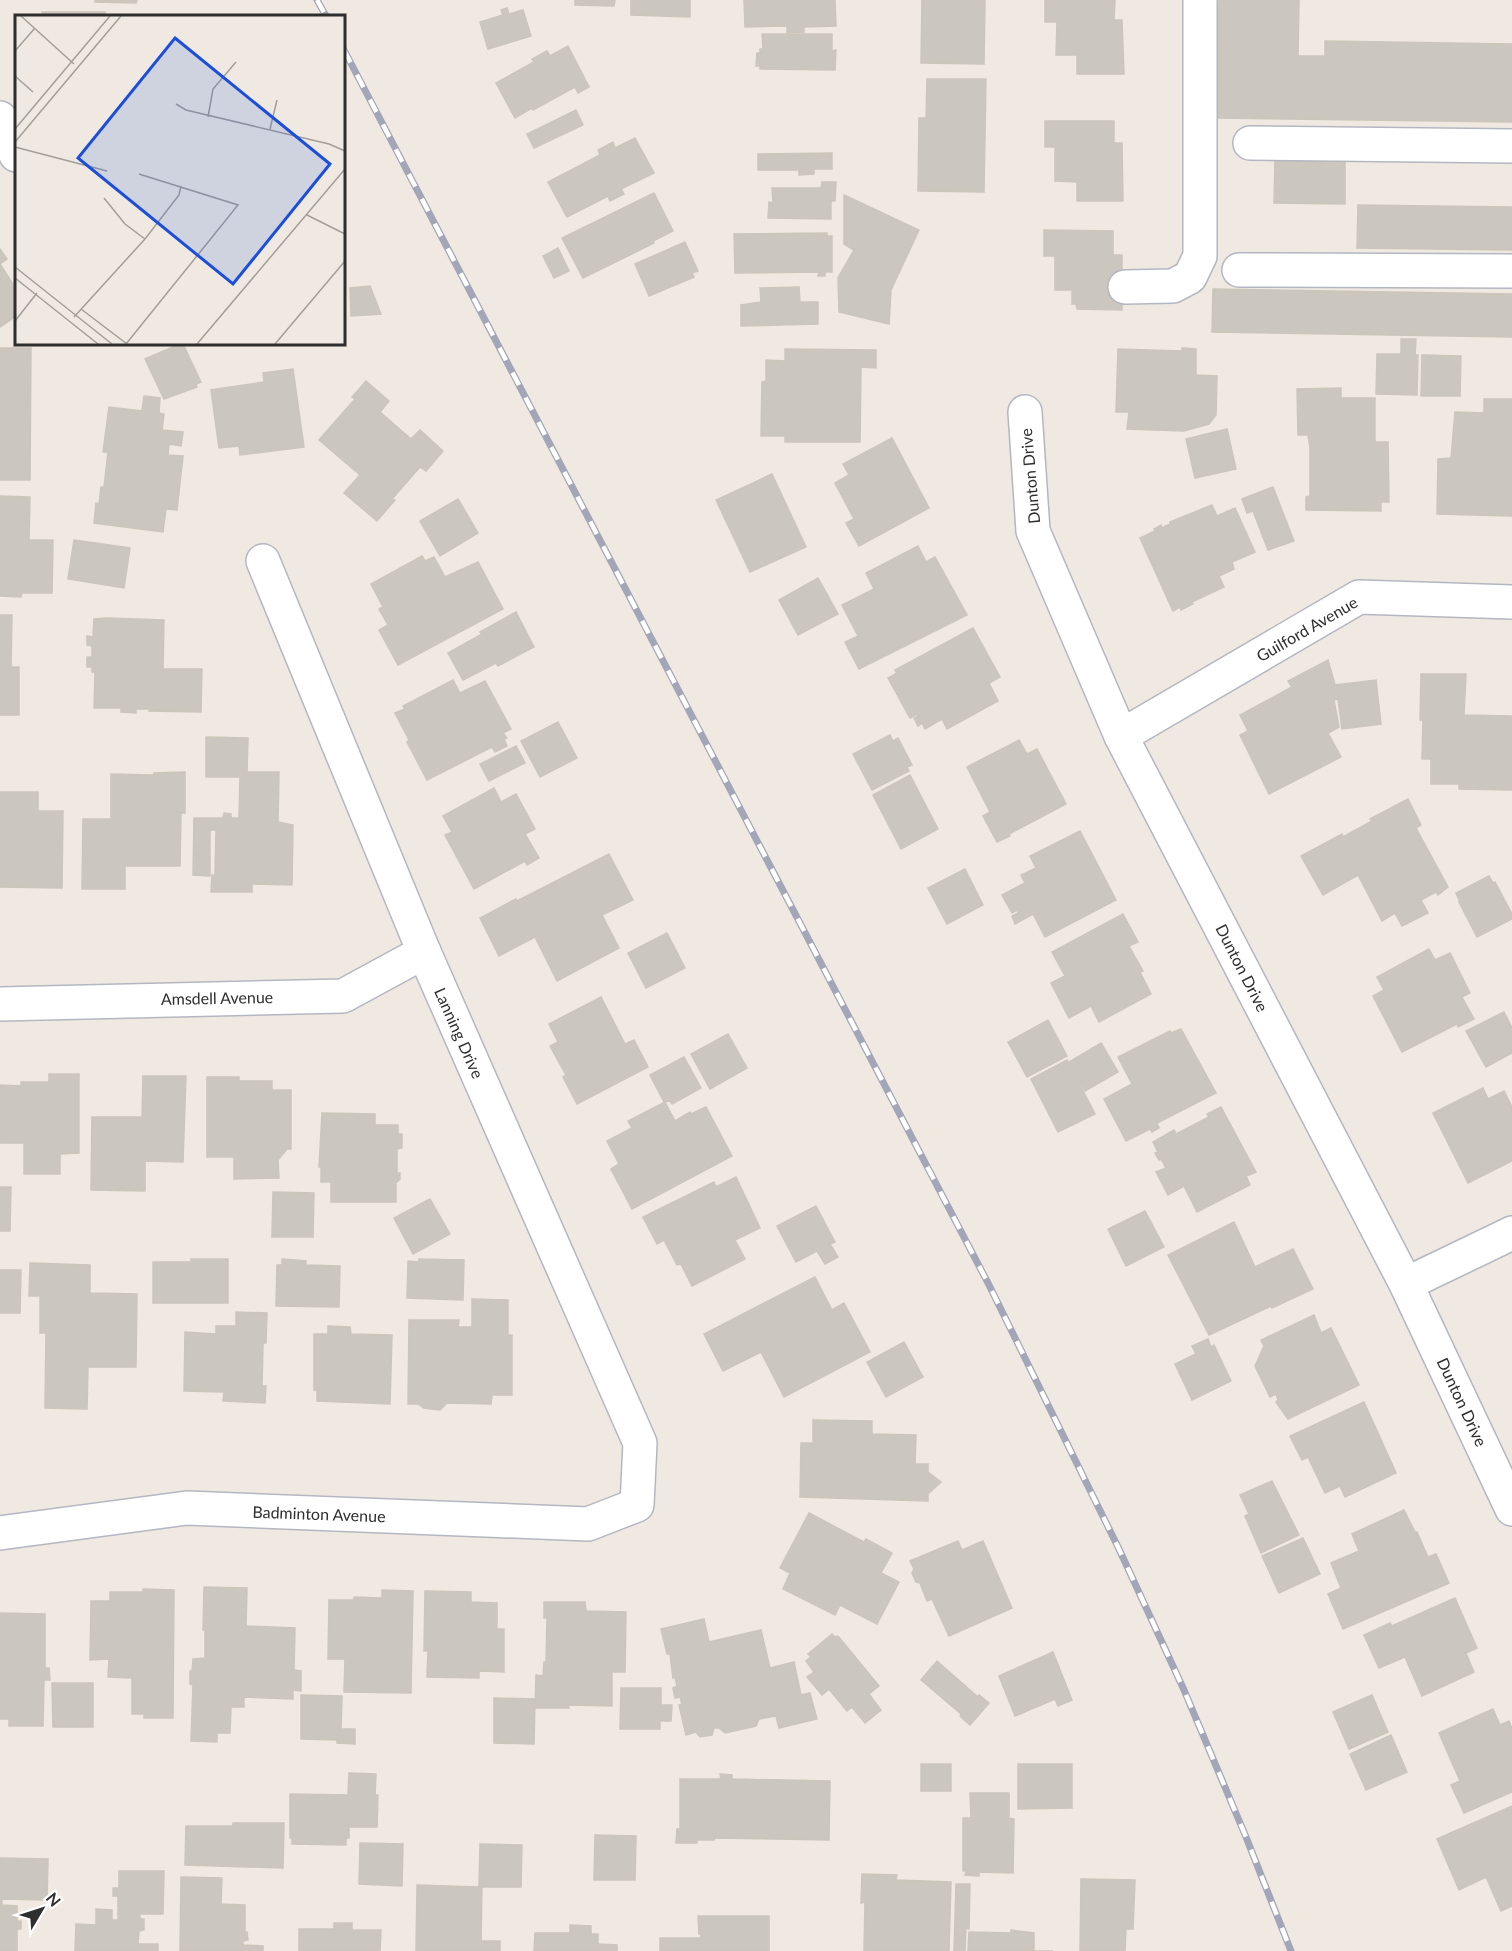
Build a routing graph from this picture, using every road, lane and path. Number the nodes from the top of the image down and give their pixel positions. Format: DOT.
graph roads {
  1 [pos="1200,0"];
  2 [pos="0,118"];
  3 [pos="1251,143"];
  4 [pos="1512,146"];
  5 [pos="15,153"];
  6 [pos="1239,270"];
  7 [pos="1512,271"];
  8 [pos="1125,287"];
  9 [pos="1024,412"];
  10 [pos="263,561"];
  11 [pos="1512,602"];
  12 [pos="1122,736"];
  13 [pos="423,952"];
  14 [pos="0,1004"];
  15 [pos="1512,1233"];
  16 [pos="1406,1284"];
  17 [pos="637,1505"];
  18 [pos="1512,1509"];
  19 [pos="0,1533"];
  1 -- 8 [label="street"];
  2 -- 5 [label="street"];
  3 -- 4 [label="street"];
  6 -- 7 [label="street"];
  9 -- 12 [label="street, Dunton Drive"];
  10 -- 13 [label="street, Lanning Drive"];
  11 -- 12 [label="street, Guilford Avenue"];
  12 -- 16 [label="street, Dunton Drive"];
  13 -- 14 [label="street, Amsdell Avenue"];
  13 -- 17 [label="street, Lanning Drive"];
  15 -- 16 [label="street"];
  16 -- 18 [label="street, Dunton Drive"];
  17 -- 19 [label="street, Badminton Avenue"];
}
